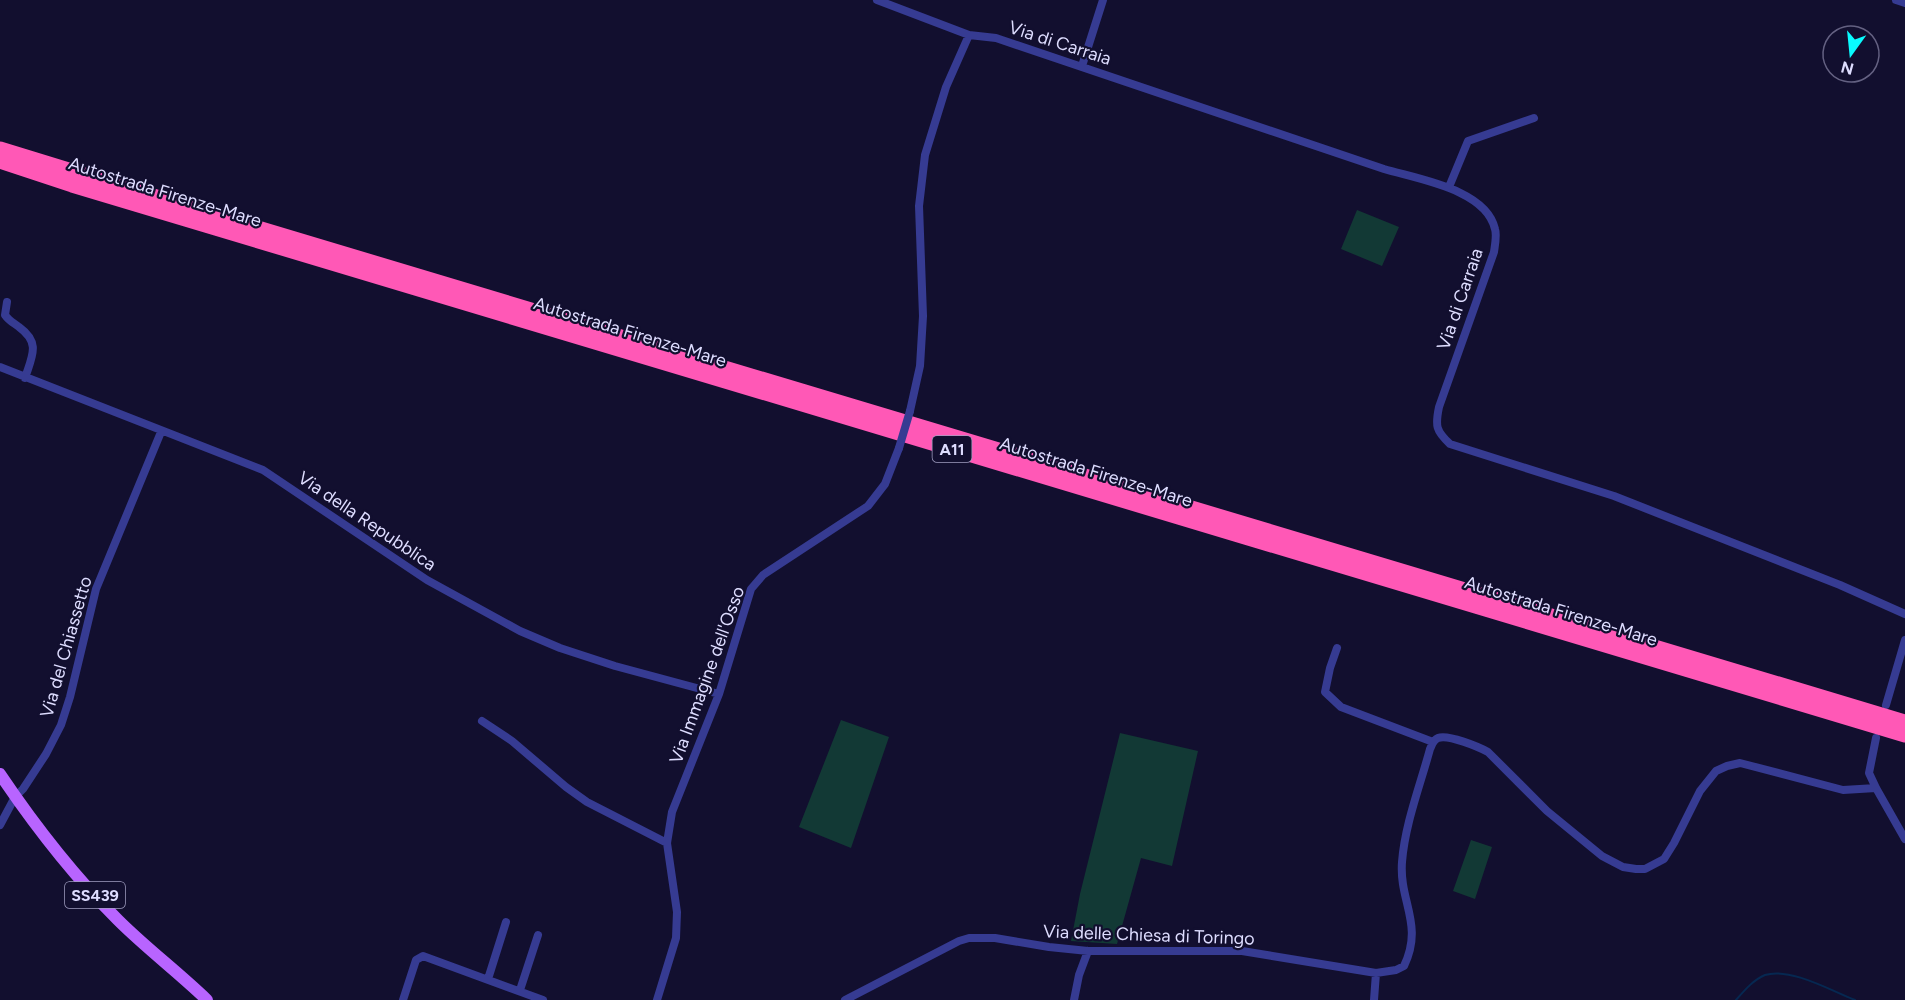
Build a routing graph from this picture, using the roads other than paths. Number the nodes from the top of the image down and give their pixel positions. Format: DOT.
graph roads {
  1 [pos="877,0"];
  2 [pos="1103,0"];
  3 [pos="1896,0"];
  4 [pos="1905,3"];
  5 [pos="969,35"];
  6 [pos="1082,66"];
  7 [pos="1534,118"];
  8 [pos="0,149"];
  9 [pos="0,161"];
  10 [pos="1449,188"];
  11 [pos="7,302"];
  12 [pos="0,367"];
  13 [pos="25,378"];
  14 [pos="161,432"];
  15 [pos="1905,614"];
  16 [pos="1905,640"];
  17 [pos="1337,648"];
  18 [pos="719,694"];
  19 [pos="1886,705"];
  20 [pos="482,721"];
  21 [pos="1905,722"];
  22 [pos="1905,735"];
  23 [pos="1876,738"];
  24 [pos="1433,742"];
  25 [pos="0,774"];
  26 [pos="1876,789"];
  27 [pos="15,797"];
  28 [pos="0,825"];
  29 [pos="1905,839"];
  30 [pos="667,843"];
  31 [pos="506,922"];
  32 [pos="538,935"];
  33 [pos="1088,951"];
  34 [pos="1376,973"];
  35 [pos="488,979"];
  36 [pos="520,990"];
  37 [pos="207,1000"];
  38 [pos="403,1000"];
  39 [pos="543,1000"];
  40 [pos="657,1000"];
  41 [pos="845,1000"];
  42 [pos="1074,1000"];
  43 [pos="1374,1000"];
  1 -- 5 [label="street, Via di Carraia"];
  2 -- 6 [label="street"];
  3 -- 4 [label="street"];
  5 -- 6 [label="street, Via di Carraia"];
  5 -- 18 [label="street, Via Immagine dell'Osso, bridge"];
  6 -- 10 [label="street, Via di Carraia"];
  7 -- 10 [label="street"];
  8 -- 21 [label="highway, Autostrada Firenze-Mare / A11"];
  9 -- 22 [label="highway, Autostrada Firenze-Mare / A11"];
  10 -- 15 [label="street, Via di Carraia"];
  11 -- 13 [label="street"];
  12 -- 13 [label="street, Via della Repubblica"];
  13 -- 14 [label="street, Via della Repubblica"];
  14 -- 18 [label="street, Via della Repubblica"];
  14 -- 27 [label="street, Via del Chiassetto"];
  16 -- 19 [label="street"];
  17 -- 24 [label="street"];
  18 -- 30 [label="street, Via Immagine dell'Osso"];
  20 -- 30 [label="street"];
  23 -- 26 [label="street"];
  24 -- 26 [label="street"];
  24 -- 34 [label="street, Via delle Chiesa di Toringo"];
  25 -- 27 [label="main road, SS439"];
  26 -- 29 [label="street"];
  27 -- 28 [label="street, Via del Chiassetto"];
  27 -- 37 [label="main road, SS439"];
  30 -- 40 [label="street, Via Immagine dell'Osso"];
  31 -- 35 [label="street"];
  32 -- 36 [label="street"];
  33 -- 34 [label="street, Via delle Chiesa di Toringo"];
  33 -- 41 [label="street, Via delle Chiesa di Toringo"];
  33 -- 42 [label="street"];
  34 -- 43 [label="street"];
  35 -- 36 [label="street"];
  35 -- 38 [label="street"];
  36 -- 39 [label="street"];
}
